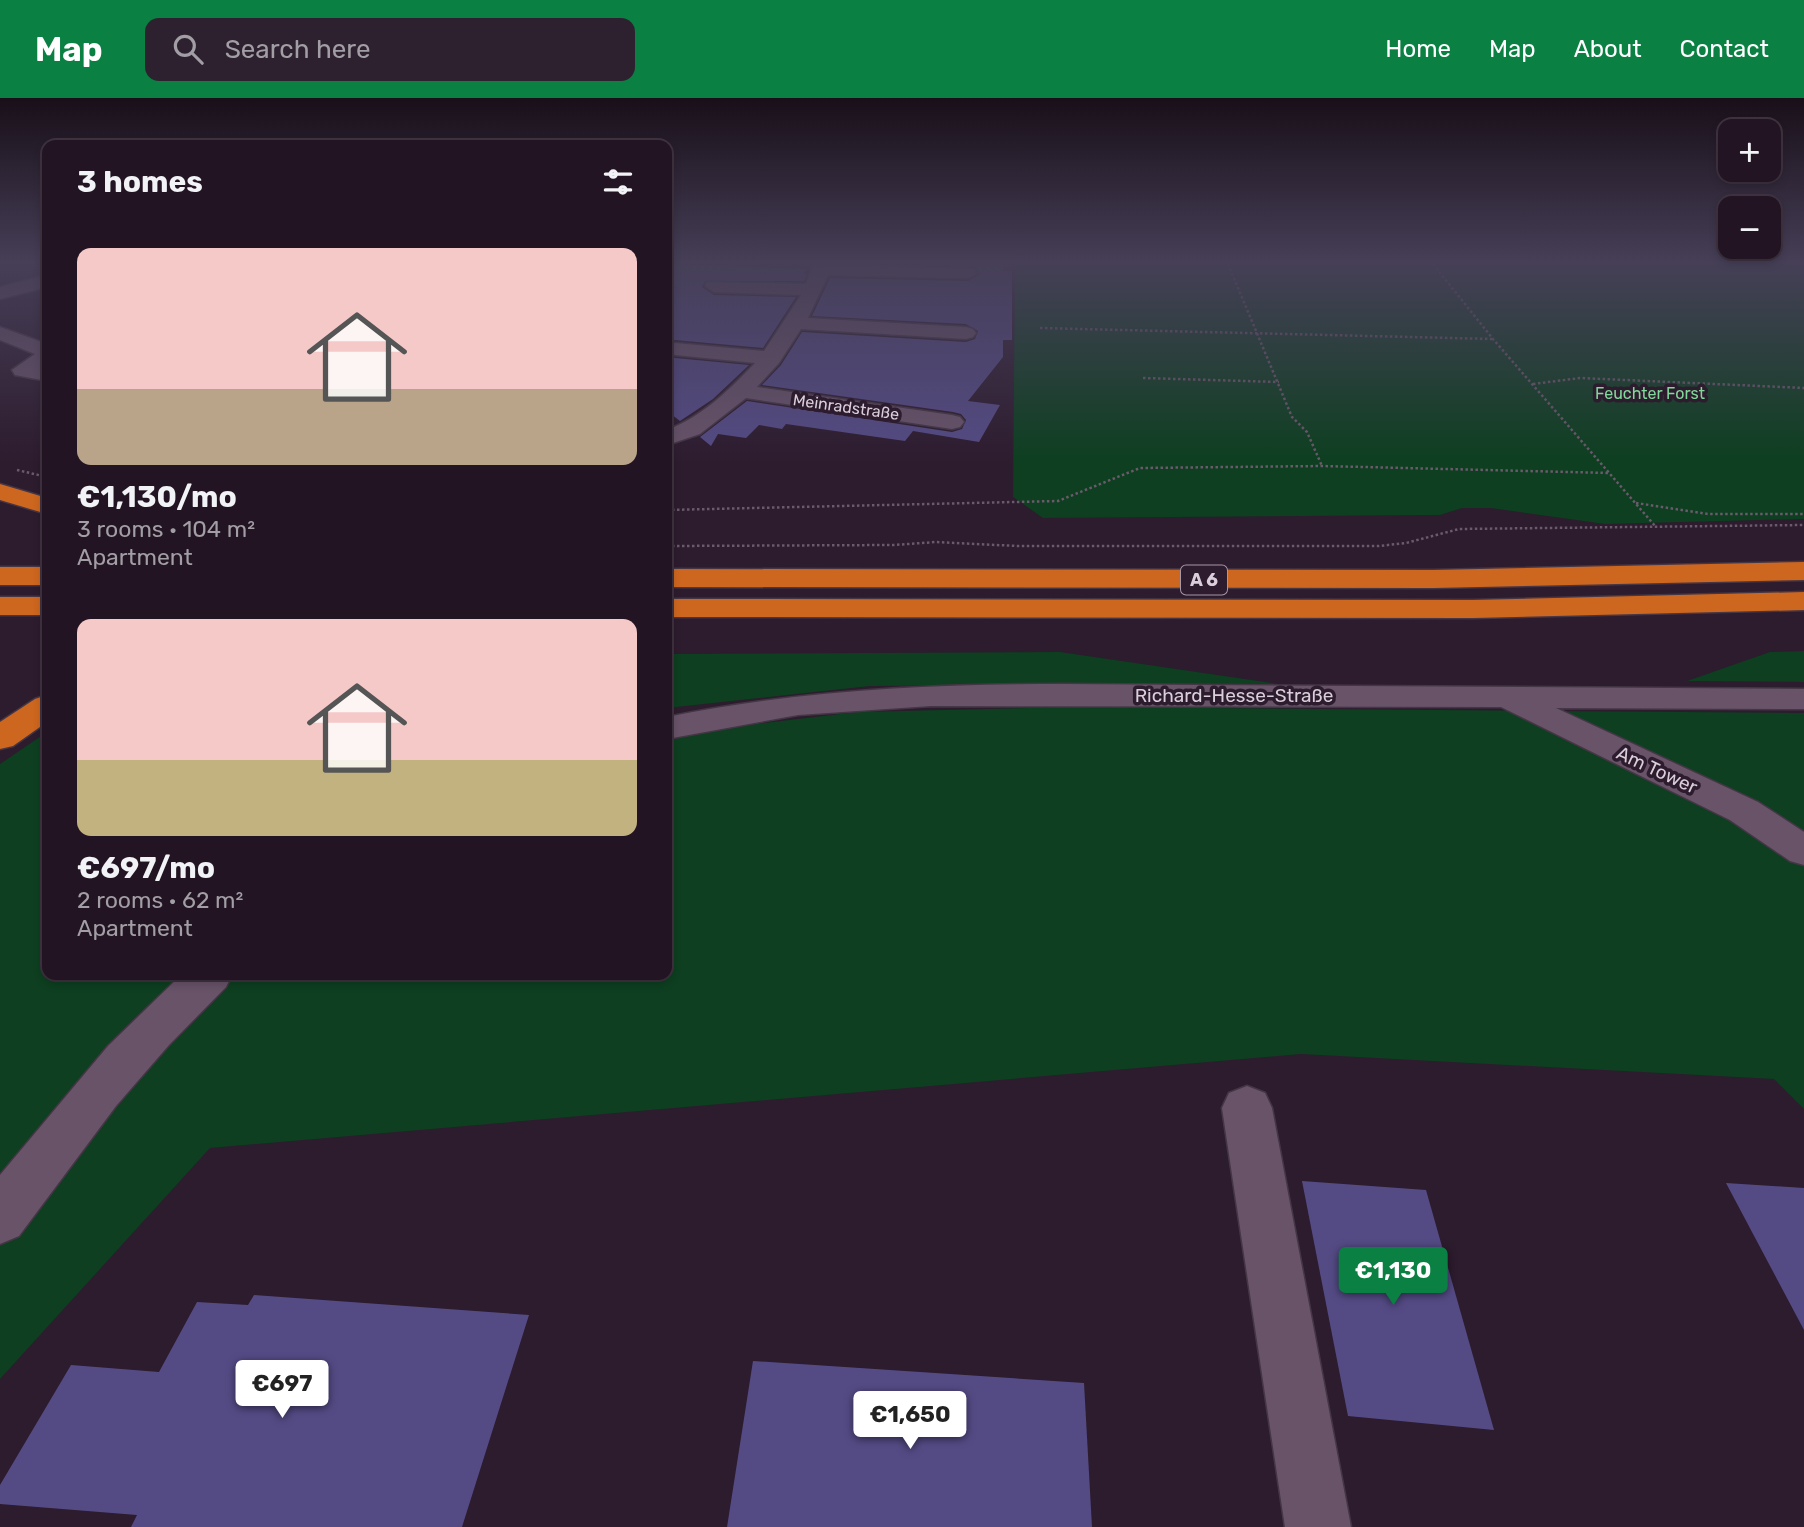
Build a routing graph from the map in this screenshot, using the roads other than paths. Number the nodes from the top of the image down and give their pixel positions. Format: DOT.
graph roads {
  1 [pos="791,331"];
  2 [pos="927,331"];
  3 [pos="0,333"];
  4 [pos="966,333"];
  5 [pos="42,349"];
  6 [pos="675,349"];
  7 [pos="42,358"];
  8 [pos="771,358"];
  9 [pos="0,370"];
  10 [pos="23,370"];
  11 [pos="42,372"];
  12 [pos="741,391"];
  13 [pos="952,422"];
  14 [pos="672,436"];
  15 [pos="4,481"];
  16 [pos="42,503"];
  17 [pos="1804,571"];
  18 [pos="0,576"];
  19 [pos="42,576"];
  20 [pos="672,578"];
  21 [pos="1804,601"];
  22 [pos="0,606"];
  23 [pos="42,606"];
  24 [pos="672,608"];
  25 [pos="1505,697"];
  26 [pos="1804,699"];
  27 [pos="42,709"];
  28 [pos="672,727"];
  29 [pos="0,738"];
  30 [pos="1804,851"];
  31 [pos="205,980"];
  32 [pos="1247,1108"];
  33 [pos="0,1218"];
  34 [pos="1318,1527"];
  1 -- 8 [label="street"];
  2 -- 4 [label="street"];
  3 -- 5 [label="street"];
  6 -- 8 [label="street"];
  7 -- 10 [label="street"];
  8 -- 12 [label="street"];
  9 -- 10 [label="street"];
  10 -- 11 [label="street"];
  12 -- 13 [label="street, Meinradstraße"];
  12 -- 14 [label="street"];
  15 -- 16 [label="highway"];
  17 -- 20 [label="highway, A 6"];
  18 -- 19 [label="highway"];
  21 -- 24 [label="highway, A 6"];
  22 -- 23 [label="highway"];
  25 -- 26 [label="street, Richard-Hesse-Straße"];
  25 -- 28 [label="street, Richard-Hesse-Straße"];
  25 -- 30 [label="street, Am Tower"];
  27 -- 29 [label="highway"];
  31 -- 33 [label="street"];
  32 -- 34 [label="street"];
}
